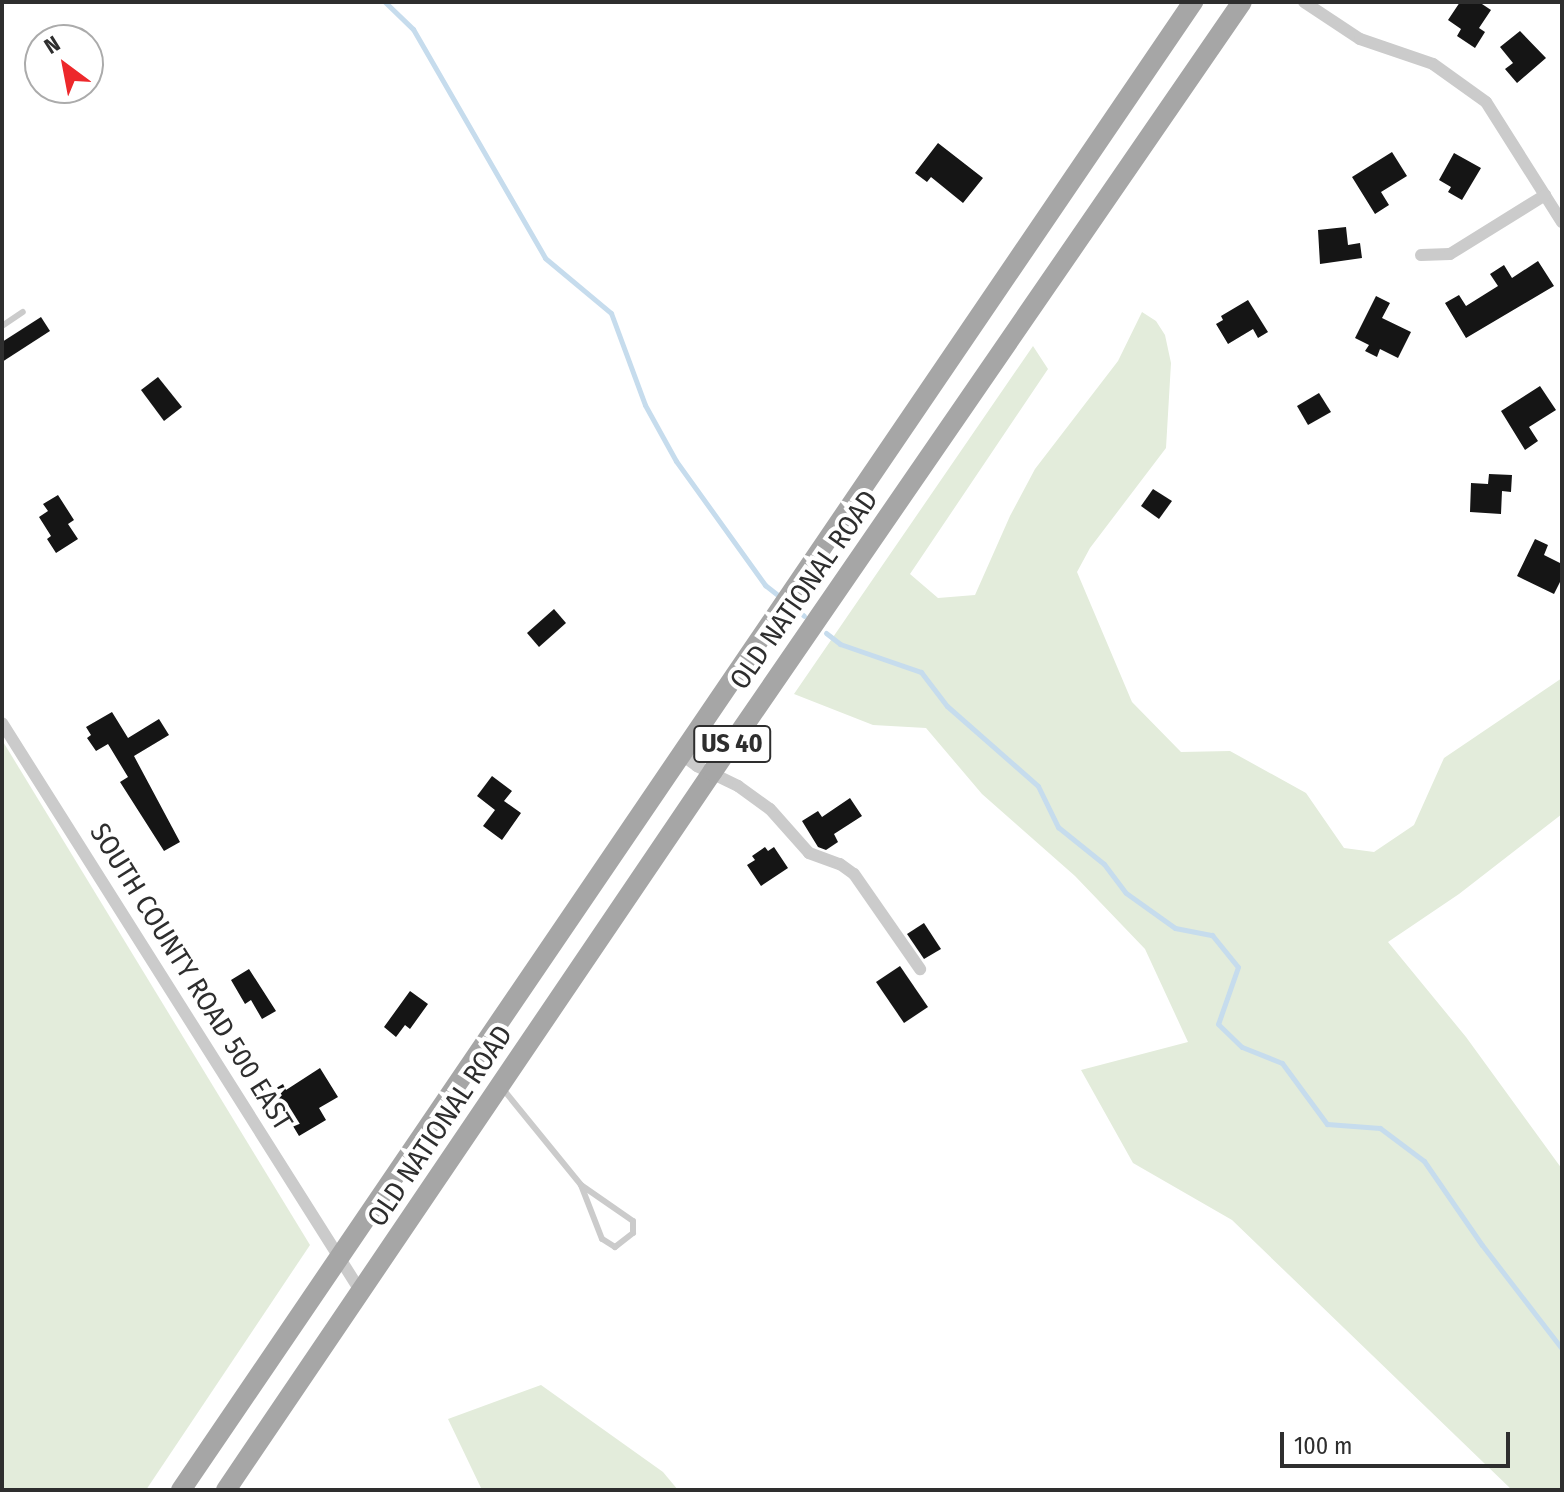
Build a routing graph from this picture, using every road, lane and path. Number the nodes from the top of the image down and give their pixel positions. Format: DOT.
graph roads {
  1 [pos="1193,2"];
  2 [pos="1242,2"];
  3 [pos="1304,2"];
  4 [pos="1545,195"];
  5 [pos="1562,222"];
  6 [pos="1421,255"];
  7 [pos="23,312"];
  8 [pos="2,326"];
  9 [pos="2,723"];
  10 [pos="682,755"];
  11 [pos="713,771"];
  12 [pos="920,969"];
  13 [pos="501,1086"];
  14 [pos="581,1185"];
  15 [pos="339,1257"];
  16 [pos="361,1292"];
  17 [pos="181,1490"];
  18 [pos="226,1490"];
  1 -- 10 [label="main road, OLD NATIONAL ROAD / US 40"];
  2 -- 11 [label="main road, OLD NATIONAL ROAD / US 40"];
  3 -- 4 [label="street"];
  4 -- 5 [label="street"];
  4 -- 6 [label="street"];
  7 -- 8 [label="lane"];
  9 -- 15 [label="street, SOUTH COUNTY ROAD 500 EAST"];
  10 -- 11 [label="street"];
  10 -- 15 [label="main road, OLD NATIONAL ROAD / US 40"];
  11 -- 12 [label="street"];
  11 -- 13 [label="main road, OLD NATIONAL ROAD / US 40"];
  13 -- 14 [label="lane"];
  13 -- 16 [label="main road, OLD NATIONAL ROAD / US 40"];
  14 -- 14 [label="lane"];
  15 -- 16 [label="street, SOUTH COUNTY ROAD 500 EAST"];
  15 -- 17 [label="main road, OLD NATIONAL ROAD / US 40"];
  16 -- 18 [label="main road, OLD NATIONAL ROAD / US 40"];
}
